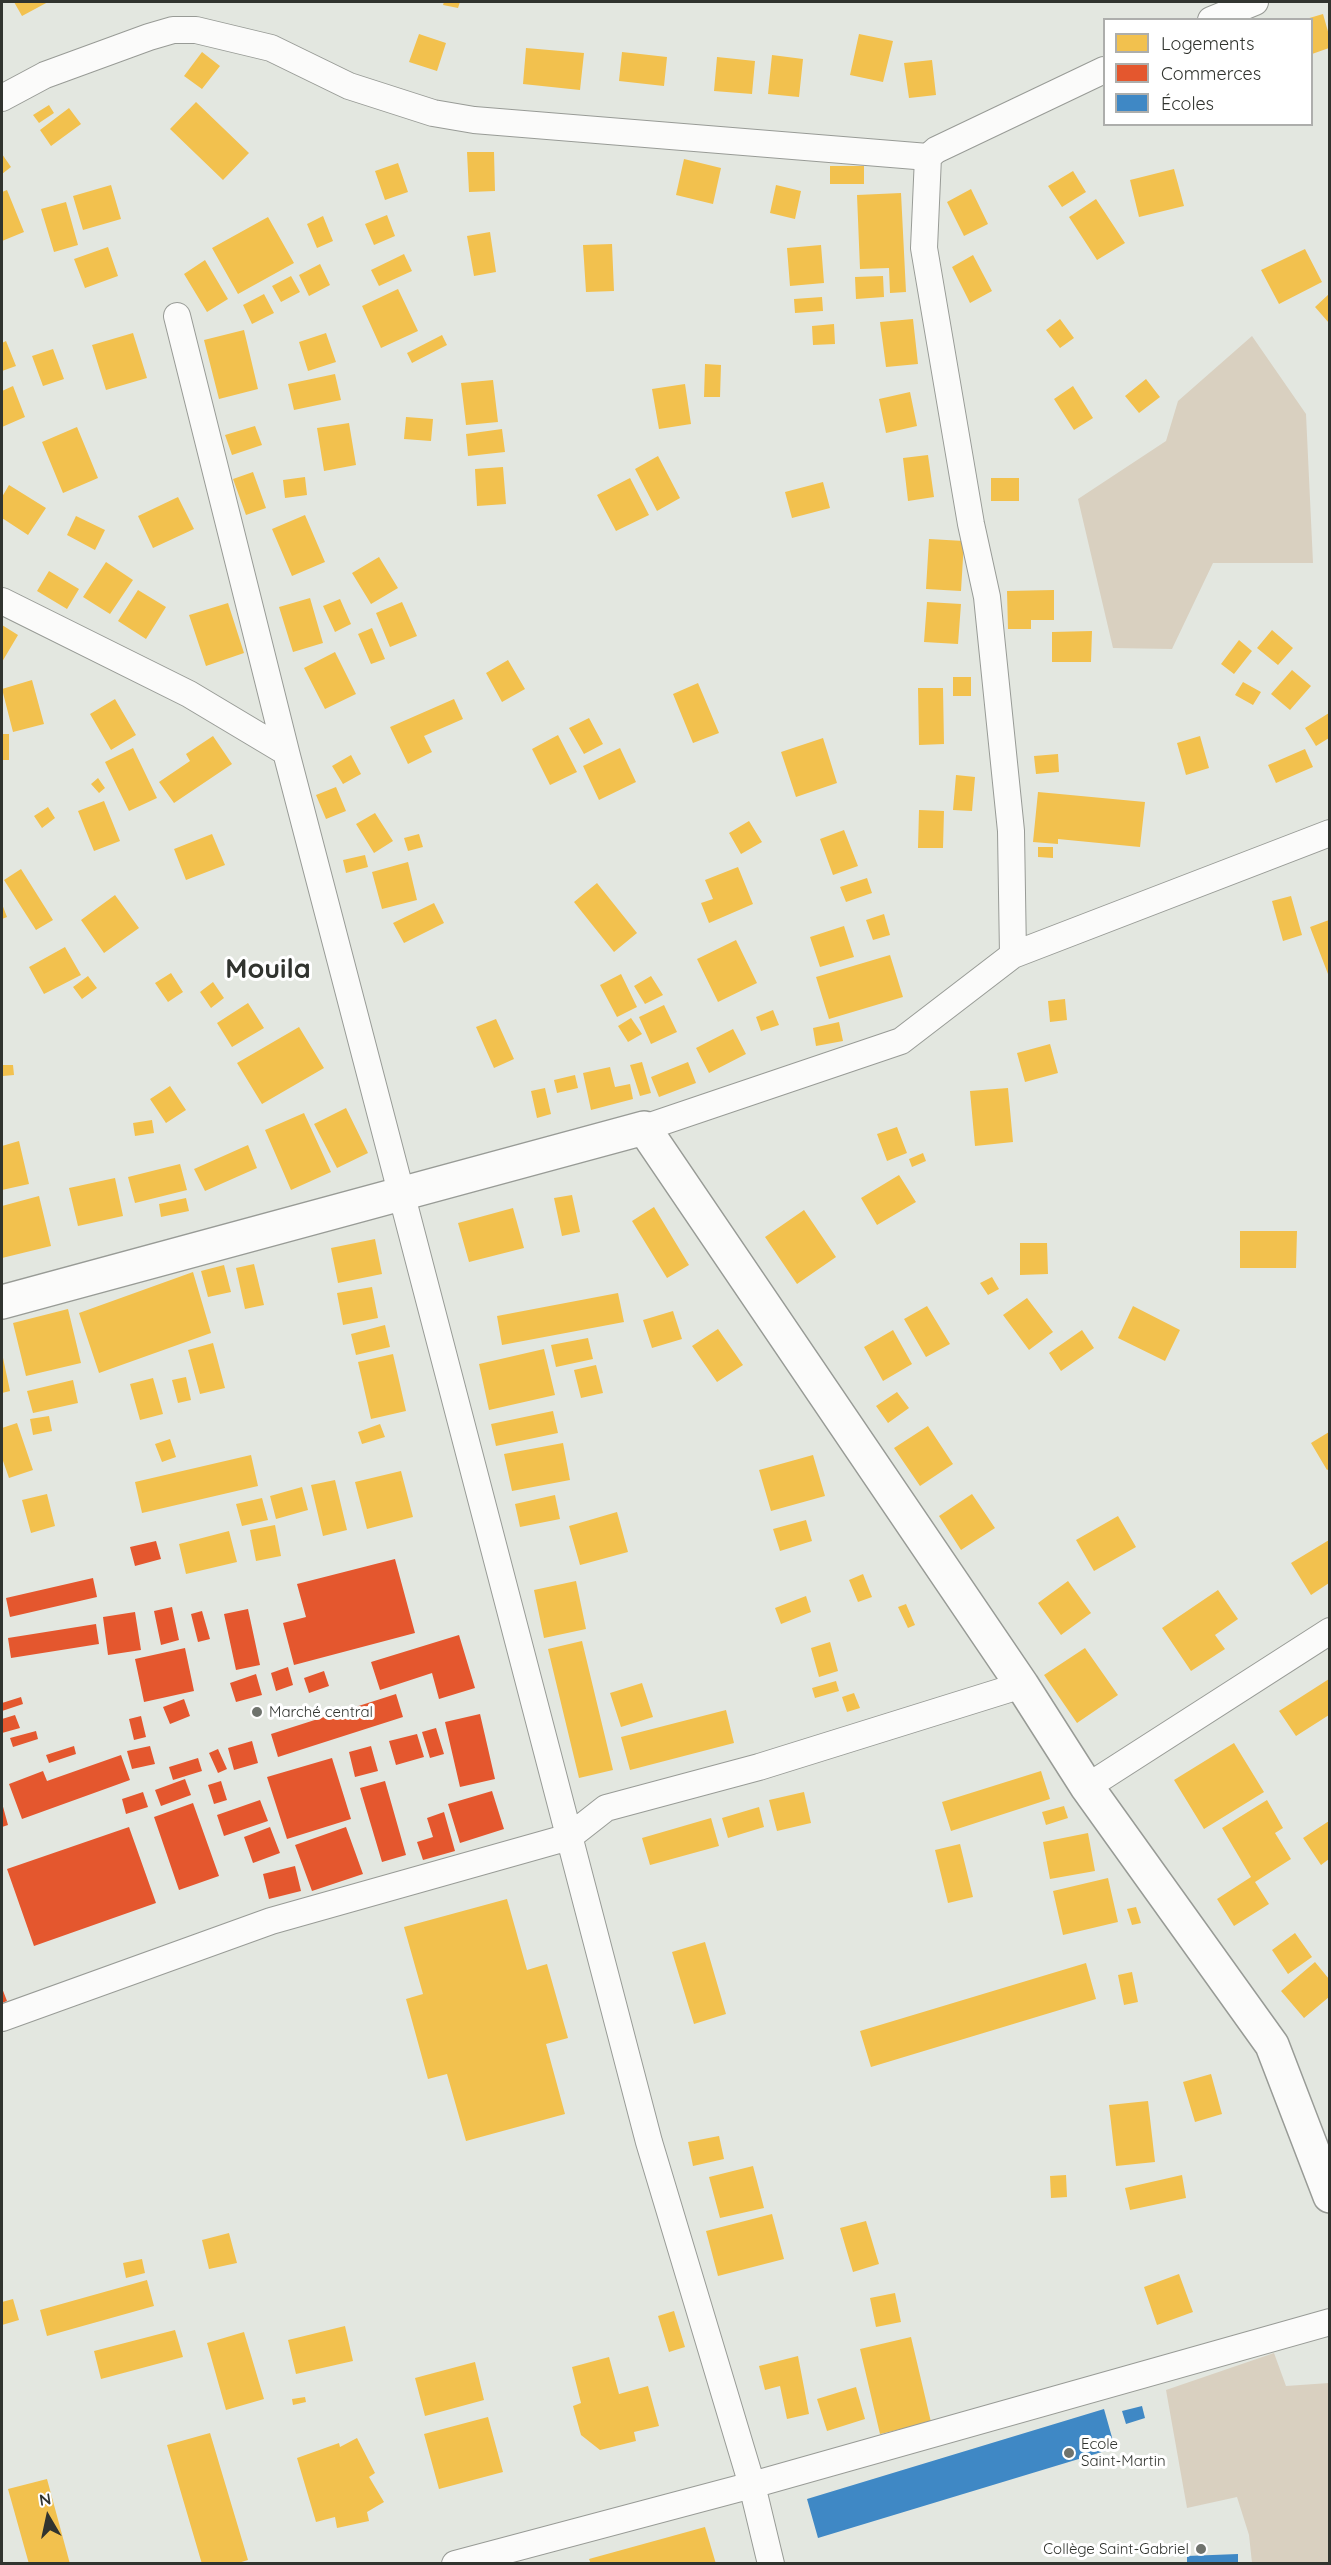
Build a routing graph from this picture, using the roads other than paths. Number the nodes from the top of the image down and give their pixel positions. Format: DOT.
graph roads {
  1 [pos="1103,70"];
  2 [pos="2,98"];
  3 [pos="928,157"];
  4 [pos="177,316"];
  5 [pos="2,601"];
  6 [pos="286,752"];
  7 [pos="1329,833"];
  8 [pos="1013,955"];
  9 [pos="644,1128"];
  10 [pos="400,1193"];
  11 [pos="2,1302"];
  12 [pos="1329,1631"];
  13 [pos="1022,1685"];
  14 [pos="1087,1786"];
  15 [pos="569,1837"];
  16 [pos="2,2018"];
  17 [pos="1329,2196"];
  18 [pos="1329,2322"];
  19 [pos="752,2485"];
  20 [pos="454,2564"];
  21 [pos="771,2564"];
  1 -- 3 [label="street"];
  2 -- 3 [label="street"];
  3 -- 8 [label="street"];
  4 -- 6 [label="street"];
  5 -- 6 [label="street"];
  6 -- 10 [label="street"];
  7 -- 8 [label="street"];
  8 -- 9 [label="street"];
  9 -- 10 [label="street"];
  9 -- 13 [label="street"];
  10 -- 11 [label="street"];
  10 -- 15 [label="street"];
  12 -- 14 [label="street"];
  13 -- 14 [label="street"];
  13 -- 15 [label="street"];
  14 -- 17 [label="street"];
  15 -- 16 [label="street"];
  15 -- 19 [label="street"];
  18 -- 19 [label="street"];
  19 -- 20 [label="street"];
  19 -- 21 [label="street"];
}
